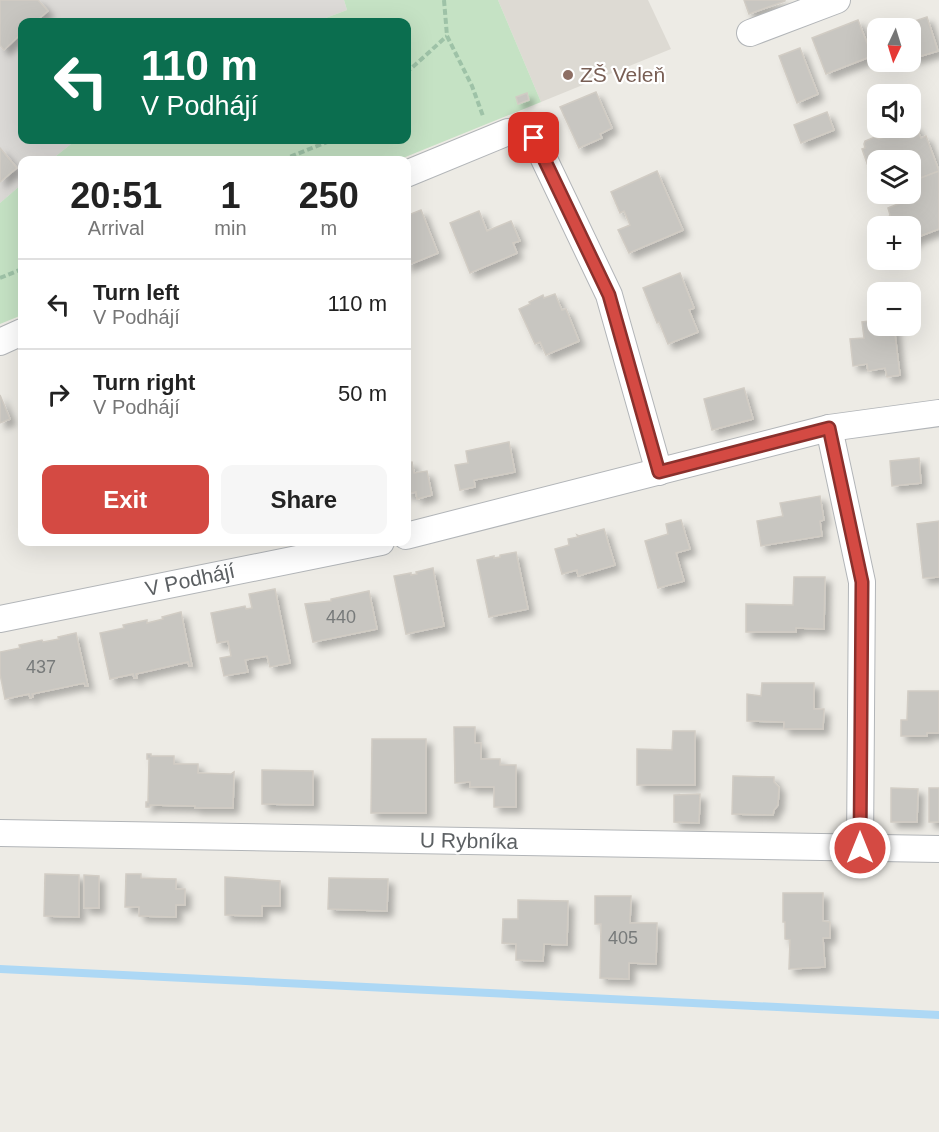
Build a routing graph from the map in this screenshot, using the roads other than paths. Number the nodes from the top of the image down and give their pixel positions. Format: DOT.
graph roads {
  1 [pos="837,0"];
  2 [pos="750,33"];
  3 [pos="411,172"];
  4 [pos="18,334"];
  5 [pos="0,342"];
  6 [pos="939,413"];
  7 [pos="829,428"];
  8 [pos="659,472"];
  9 [pos="411,535"];
  10 [pos="361,546"];
  11 [pos="0,619"];
  12 [pos="0,834"];
  13 [pos="860,848"];
  14 [pos="939,849"];
  1 -- 2 [label="street"];
  3 -- 8 [label="street"];
  4 -- 5 [label="street"];
  6 -- 7 [label="street"];
  7 -- 8 [label="street"];
  7 -- 13 [label="street"];
  8 -- 9 [label="street"];
  10 -- 11 [label="street, V Podhájí"];
  12 -- 13 [label="street, U Rybníka"];
  13 -- 14 [label="street, U Rybníka"];
}
